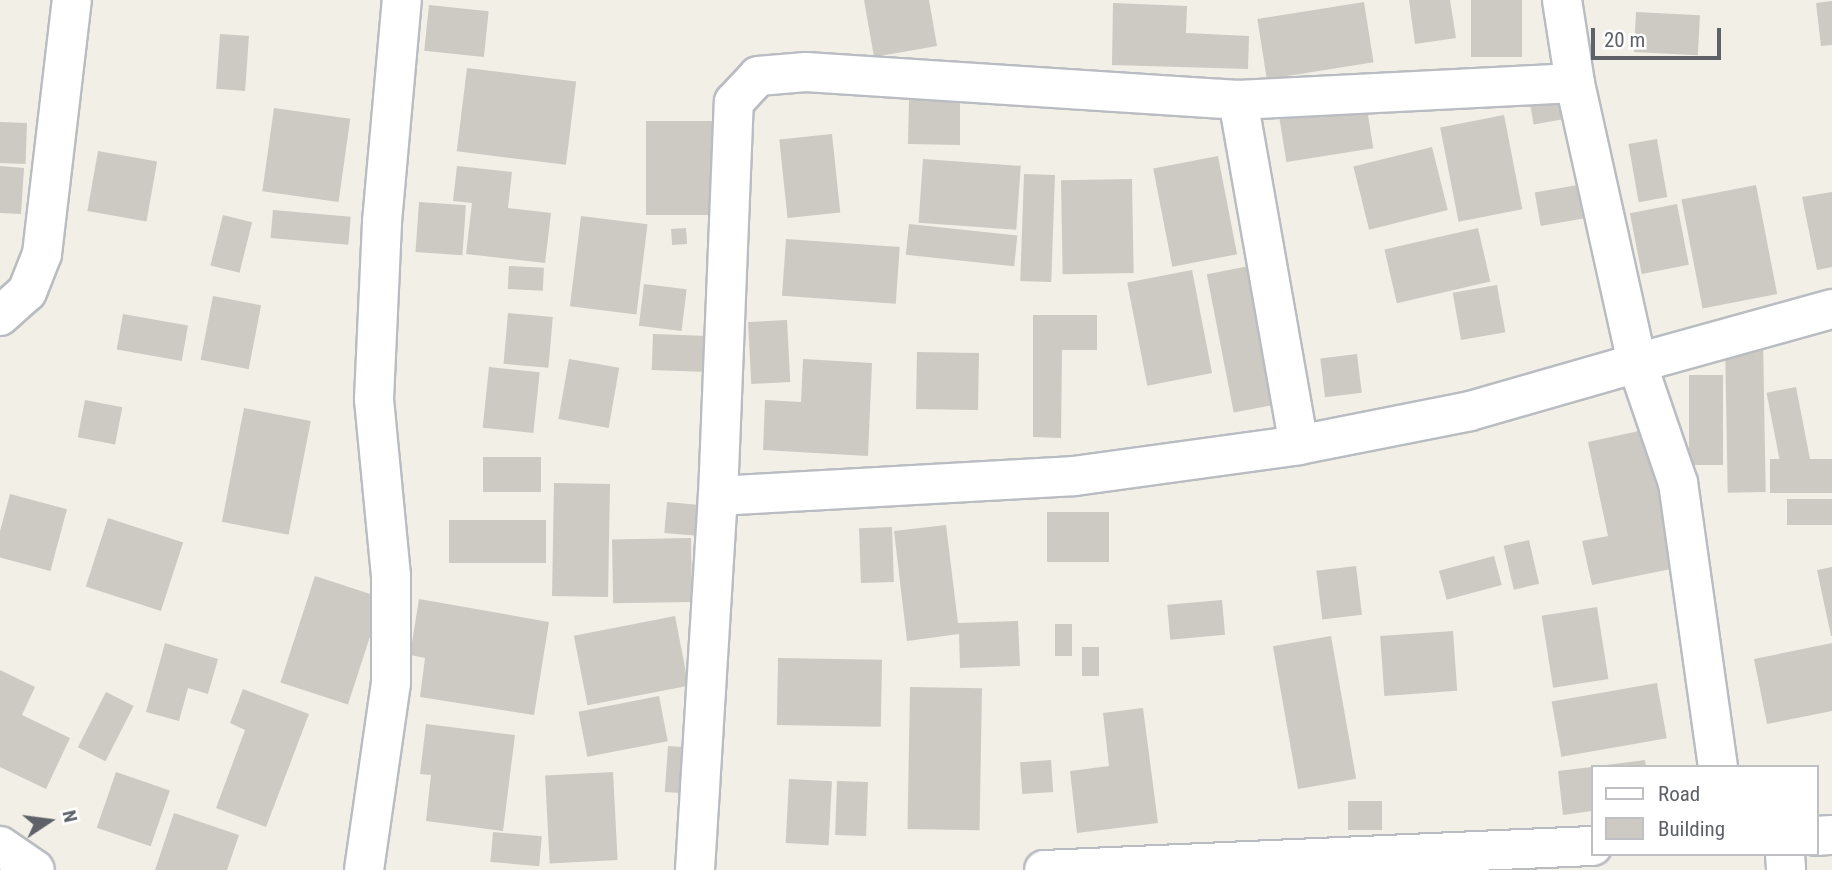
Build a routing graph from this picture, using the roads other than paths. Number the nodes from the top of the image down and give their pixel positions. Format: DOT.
graph roads {
  1 [pos="72,0"];
  2 [pos="402,0"];
  3 [pos="1562,0"];
  4 [pos="1575,83"];
  5 [pos="1238,100"];
  6 [pos="1832,309"];
  7 [pos="0,316"];
  8 [pos="1637,363"];
  9 [pos="1299,445"];
  10 [pos="718,496"];
  11 [pos="1718,765"];
  12 [pos="0,846"];
  13 [pos="1590,846"];
  14 [pos="1174,868"];
  15 [pos="35,870"];
  16 [pos="366,870"];
  17 [pos="695,870"];
  18 [pos="1044,870"];
  1 -- 7 [label="street"];
  2 -- 16 [label="street"];
  3 -- 4 [label="street"];
  4 -- 5 [label="street"];
  4 -- 8 [label="street"];
  5 -- 9 [label="street"];
  5 -- 10 [label="street"];
  6 -- 8 [label="street"];
  8 -- 9 [label="street"];
  8 -- 11 [label="street"];
  9 -- 10 [label="street"];
  10 -- 17 [label="street"];
  12 -- 15 [label="street"];
  13 -- 14 [label="street"];
  14 -- 18 [label="street"];
}
